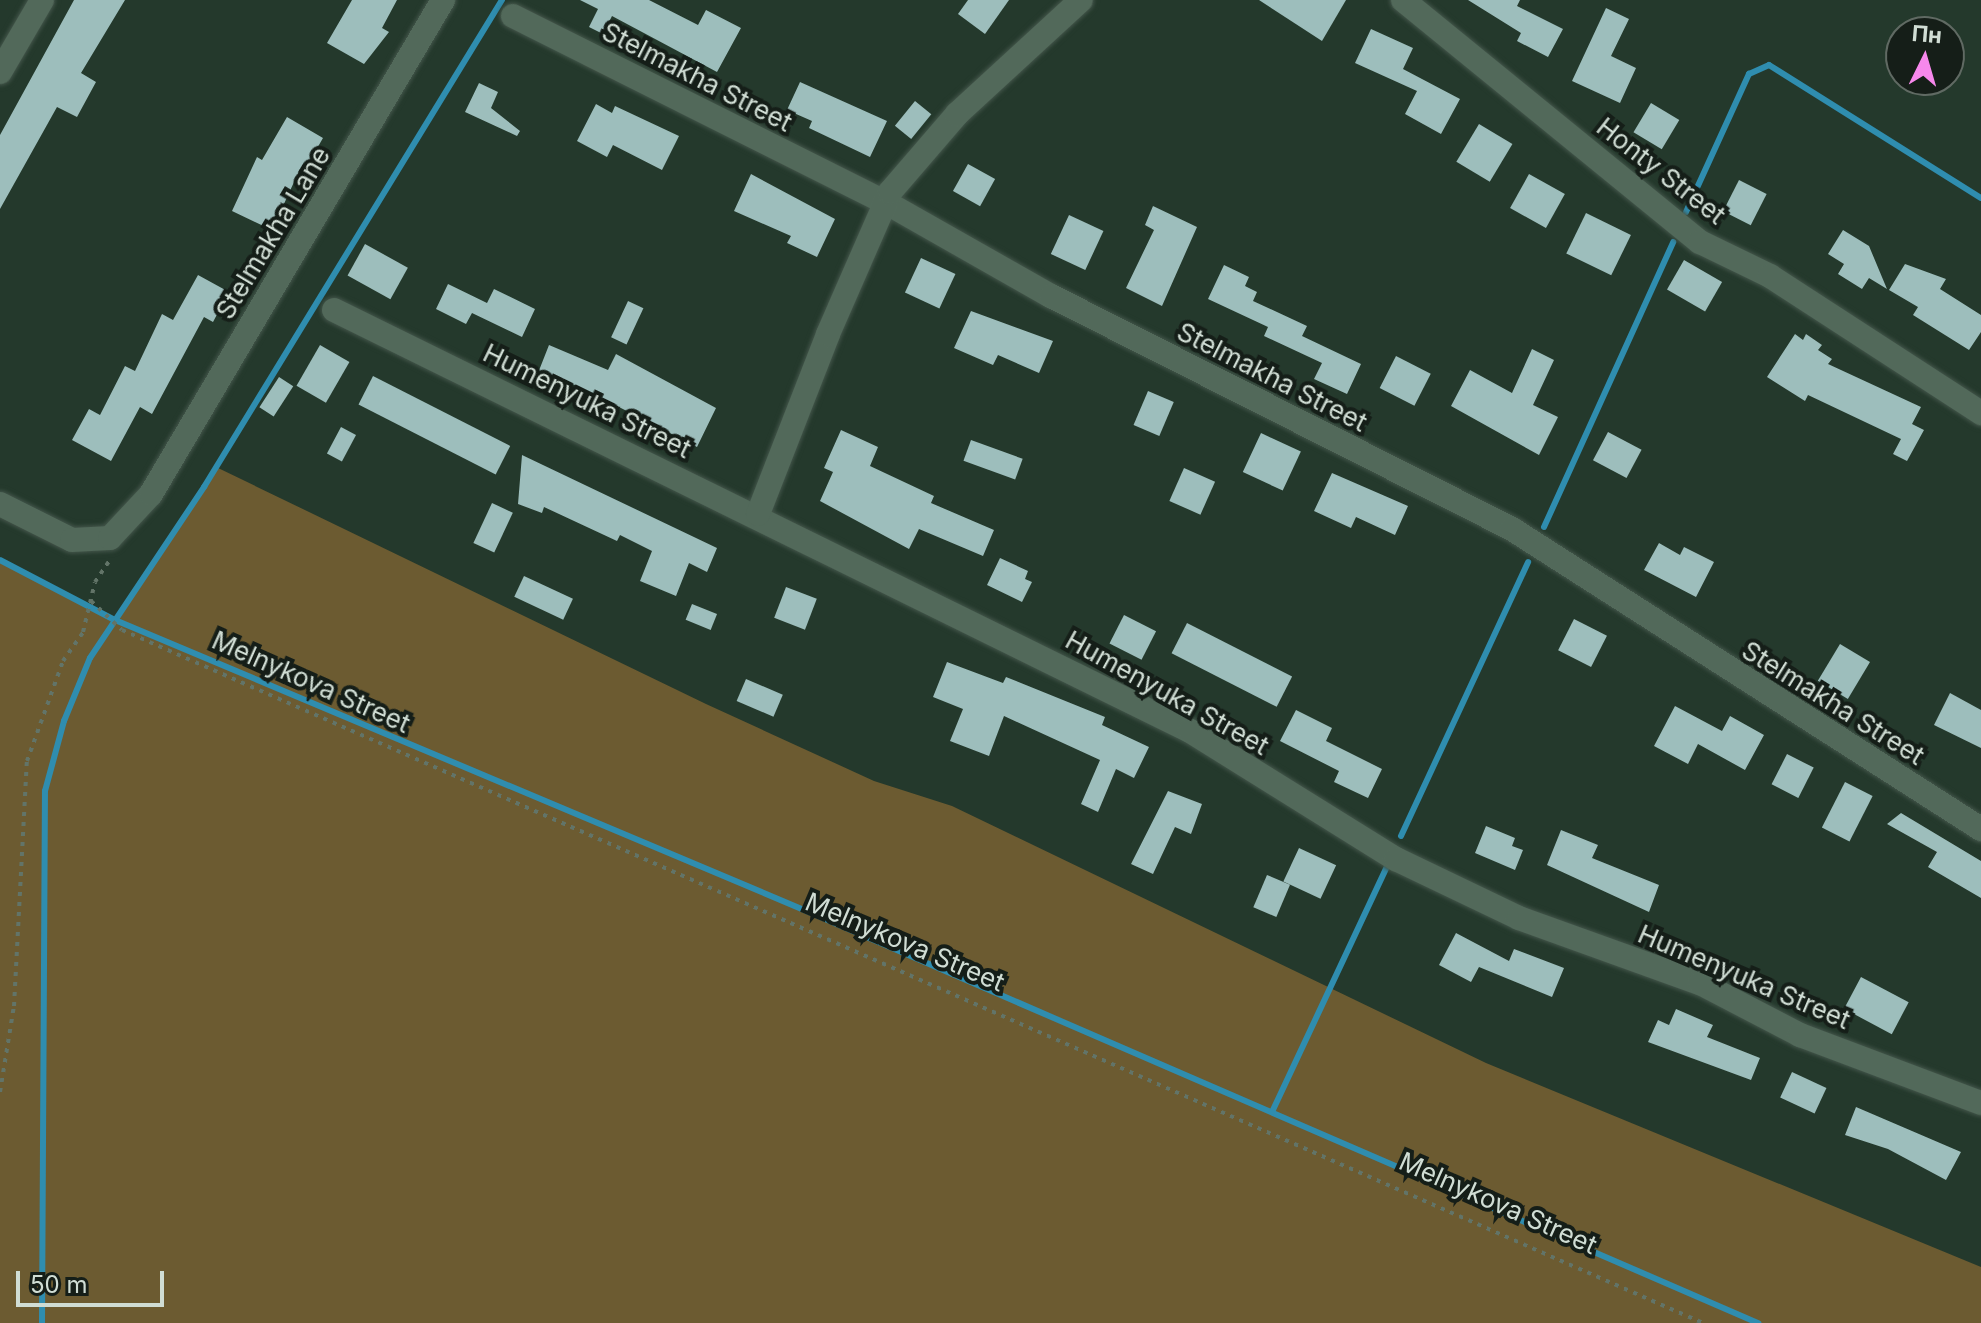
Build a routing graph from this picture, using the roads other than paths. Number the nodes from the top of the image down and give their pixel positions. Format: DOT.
graph roads {
  1 [pos="42,0"];
  2 [pos="443,0"];
  3 [pos="1081,0"];
  4 [pos="1403,0"];
  5 [pos="513,16"];
  6 [pos="0,72"];
  7 [pos="887,203"];
  8 [pos="334,310"];
  9 [pos="1981,413"];
  10 [pos="0,504"];
  11 [pos="758,514"];
  12 [pos="1981,829"];
  13 [pos="1981,1103"];
  1 -- 6 [label="street"];
  2 -- 10 [label="street, Stelmakha Lane"];
  3 -- 7 [label="street"];
  4 -- 9 [label="street, Honty Street"];
  5 -- 7 [label="street, Stelmakha Street"];
  7 -- 11 [label="street"];
  7 -- 12 [label="street, Stelmakha Street"];
  8 -- 11 [label="street, Humenyuka Street"];
  11 -- 13 [label="street, Humenyuka Street"];
}
